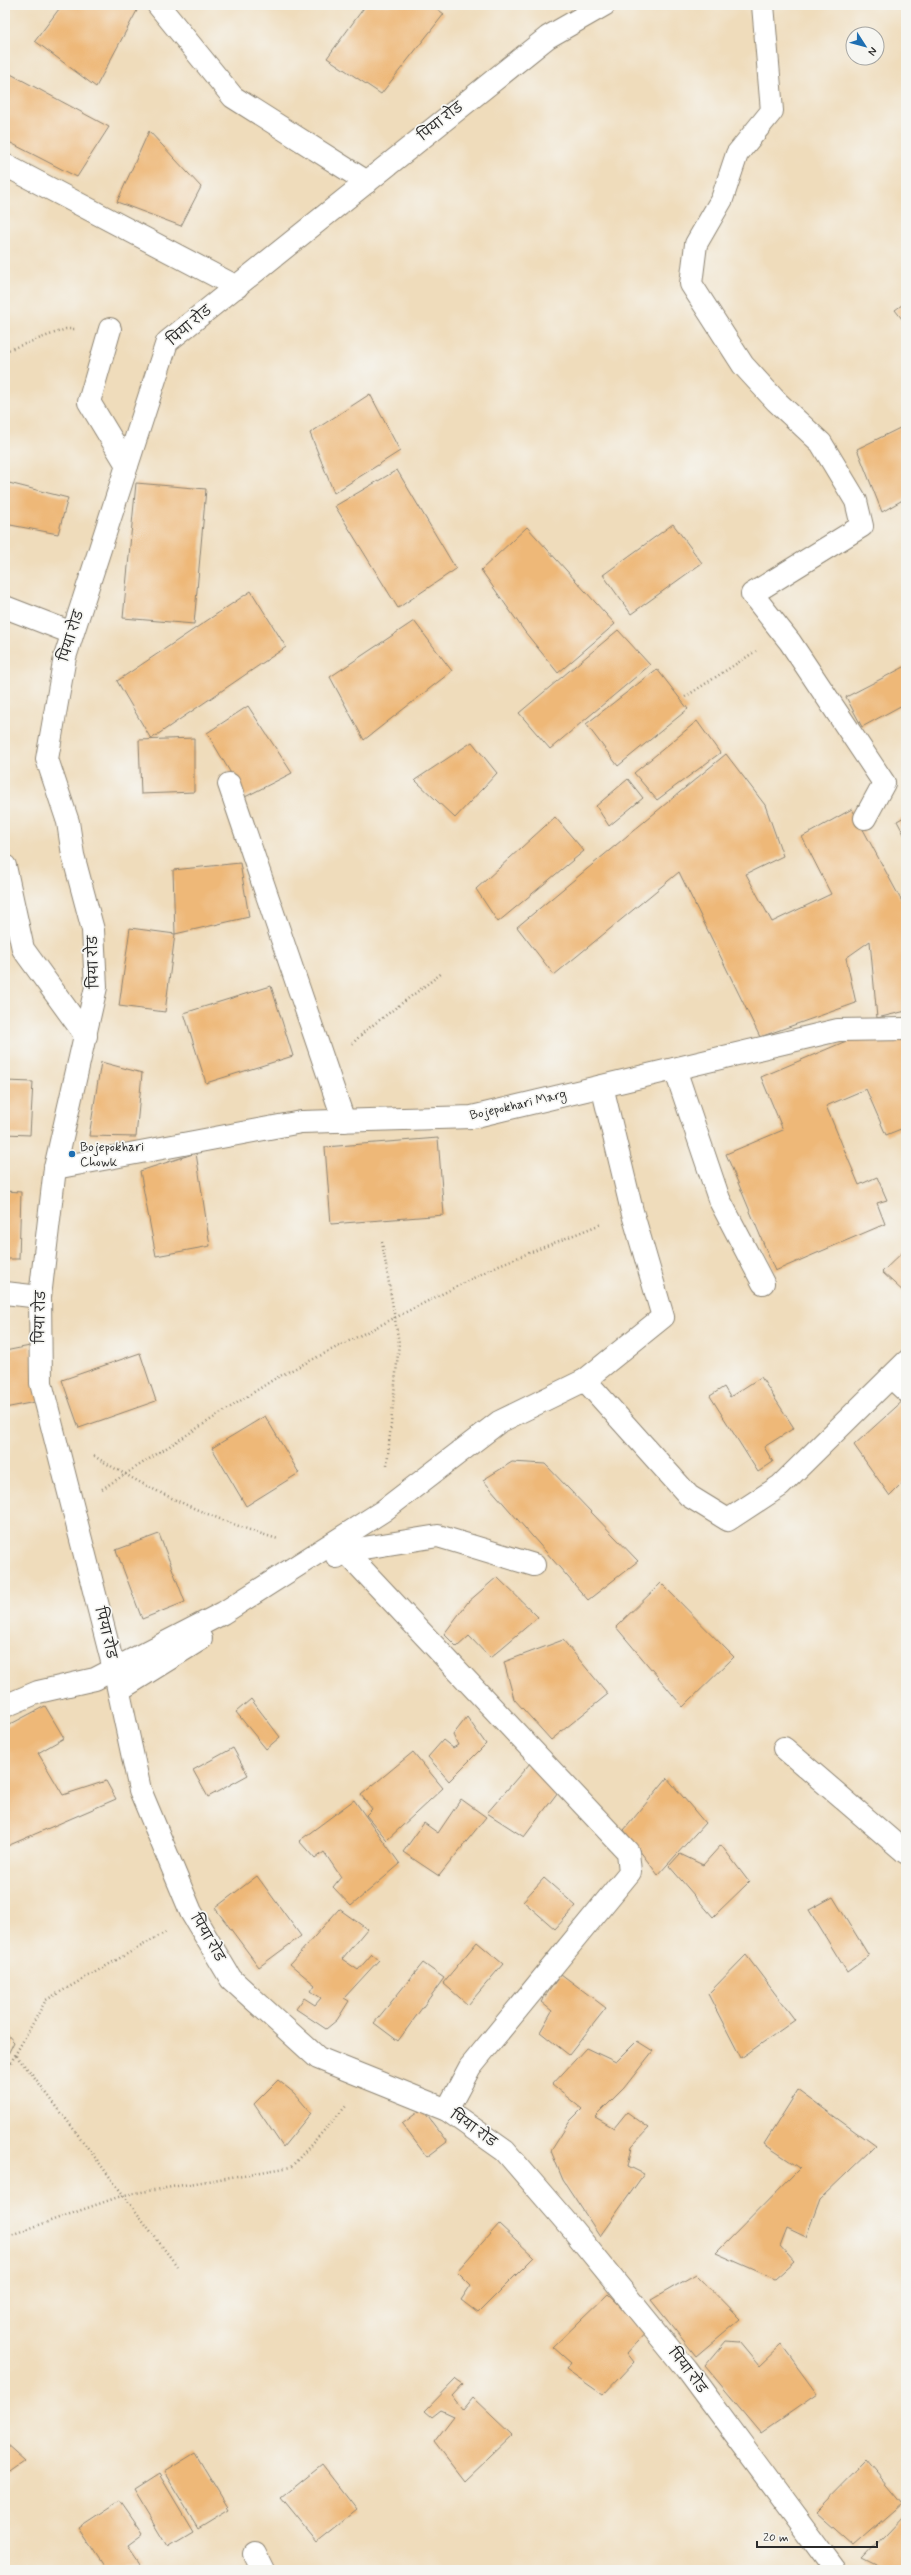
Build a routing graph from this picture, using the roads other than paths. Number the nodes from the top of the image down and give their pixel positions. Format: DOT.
graph roads {
  1 [pos="158,5"];
  2 [pos="604,5"];
  3 [pos="763,5"];
  4 [pos="5,165"];
  5 [pos="367,182"];
  6 [pos="237,287"];
  7 [pos="110,329"];
  8 [pos="127,465"];
  9 [pos="5,607"];
  10 [pos="72,633"];
  11 [pos="229,784"];
  12 [pos="865,818"];
  13 [pos="5,866"];
  14 [pos="906,1029"];
  15 [pos="86,1036"];
  16 [pos="675,1069"];
  17 [pos="602,1086"];
  18 [pos="344,1121"];
  19 [pos="55,1168"];
  20 [pos="762,1283"];
  21 [pos="5,1293"];
  22 [pos="40,1297"];
  23 [pos="901,1377"];
  24 [pos="585,1380"];
  25 [pos="345,1552"];
  26 [pos="534,1565"];
  27 [pos="114,1669"];
  28 [pos="119,1690"];
  29 [pos="5,1706"];
  30 [pos="784,1748"];
  31 [pos="906,1853"];
  32 [pos="446,2110"];
  33 [pos="836,2570"];
  1 -- 5 [label="street"];
  2 -- 5 [label="street, पिया रोड"];
  3 -- 12 [label="street"];
  4 -- 6 [label="street"];
  5 -- 6 [label="street, पिया रोड"];
  6 -- 8 [label="street, पिया रोड"];
  7 -- 8 [label="street"];
  8 -- 10 [label="street, पिया रोड"];
  9 -- 10 [label="street"];
  10 -- 15 [label="street, पिया रोड"];
  11 -- 18 [label="street"];
  13 -- 15 [label="street"];
  14 -- 16 [label="street, Bojepokhari Marg"];
  15 -- 19 [label="street, पिया रोड"];
  16 -- 17 [label="street, Bojepokhari Marg"];
  16 -- 20 [label="street"];
  17 -- 18 [label="street, Bojepokhari Marg"];
  17 -- 24 [label="street"];
  18 -- 19 [label="street, Bojepokhari Marg"];
  19 -- 22 [label="street, पिया रोड"];
  21 -- 22 [label="street"];
  22 -- 27 [label="street, पिया रोड"];
  23 -- 24 [label="street"];
  24 -- 27 [label="street"];
  25 -- 26 [label="street"];
  25 -- 28 [label="street"];
  25 -- 32 [label="street"];
  27 -- 28 [label="street, पिया रोड"];
  27 -- 29 [label="street"];
  28 -- 32 [label="street, पिया रोड"];
  30 -- 31 [label="street"];
  32 -- 33 [label="street, पिया रोड"];
}
